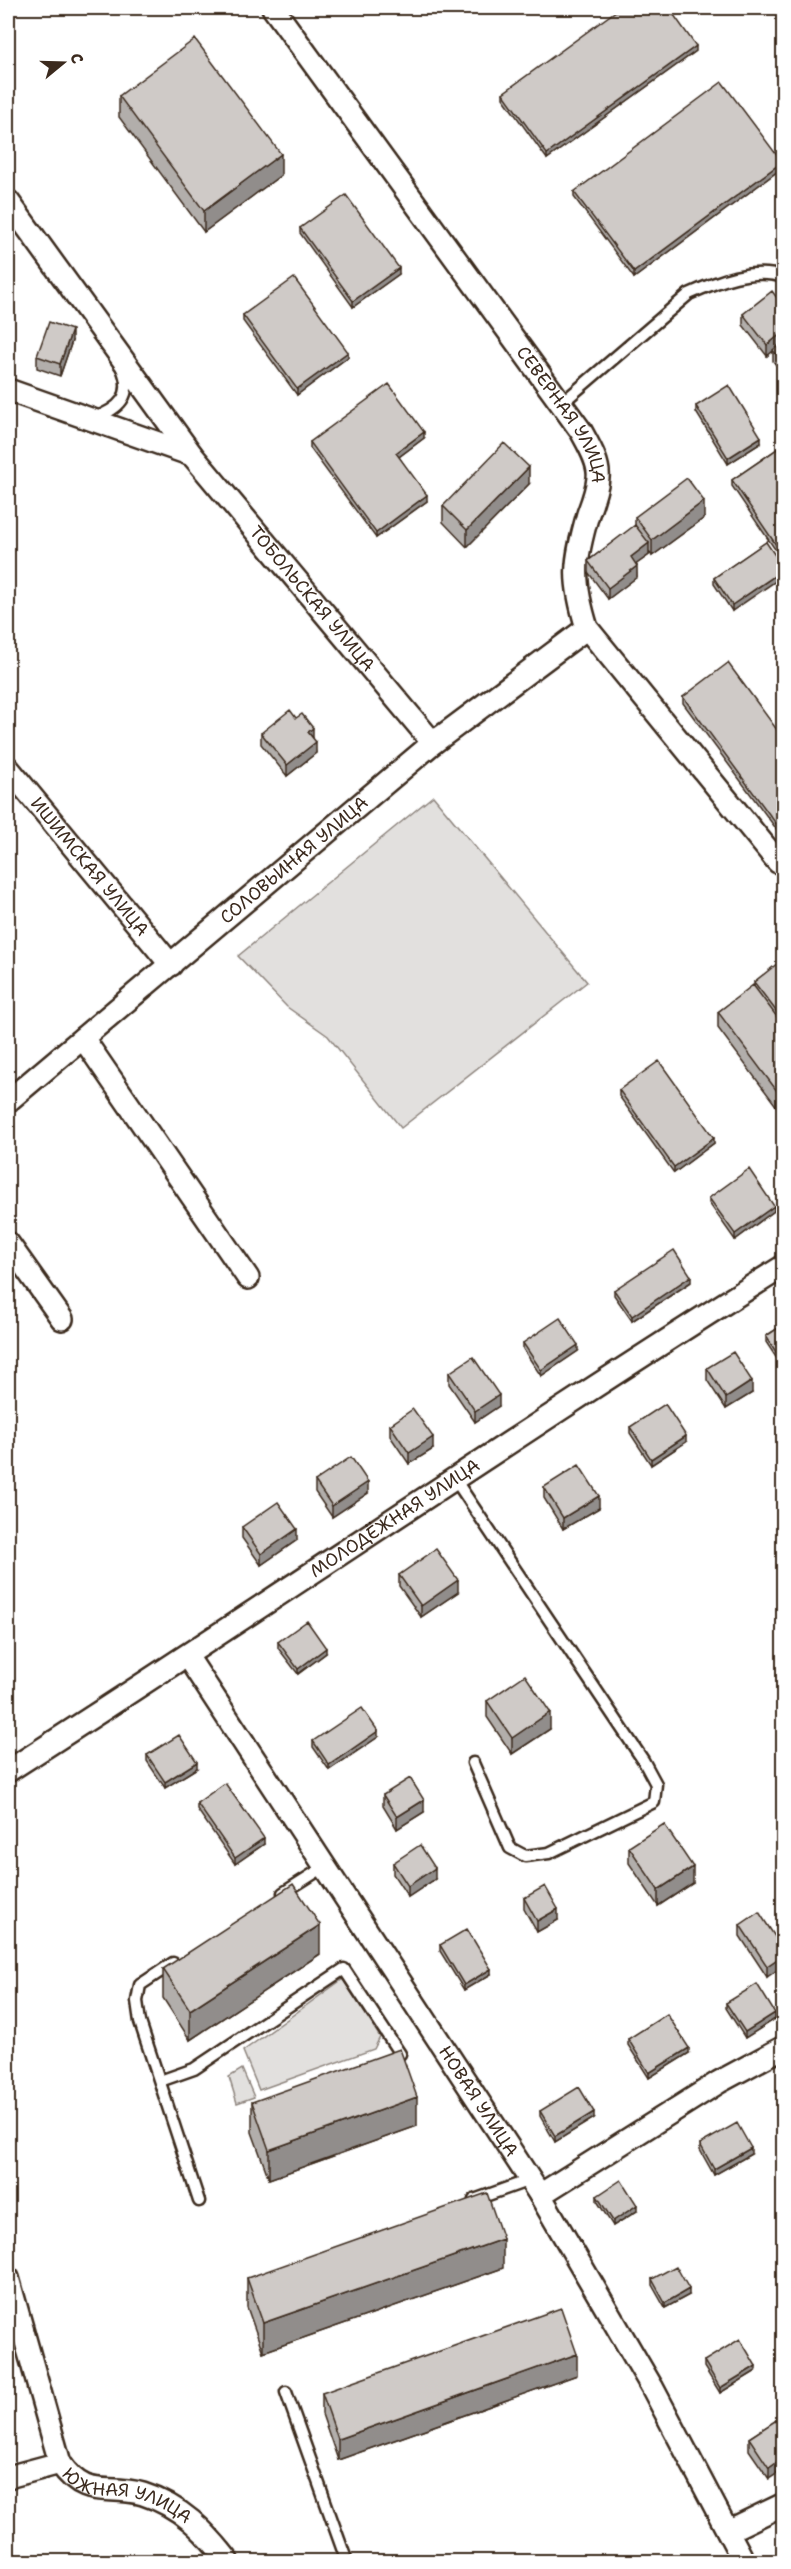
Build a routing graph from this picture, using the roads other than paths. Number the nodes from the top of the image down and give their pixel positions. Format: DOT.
graph roads {
  1 [pos="273,8"];
  2 [pos="8,201"];
  3 [pos="783,277"];
  4 [pos="114,348"];
  5 [pos="8,390"];
  6 [pos="562,403"];
  7 [pos="90,419"];
  8 [pos="192,455"];
  9 [pos="587,628"];
  10 [pos="433,743"];
  11 [pos="8,768"];
  12 [pos="783,864"];
  13 [pos="171,965"];
  14 [pos="83,1038"];
  15 [pos="8,1101"];
  16 [pos="8,1243"];
  17 [pos="783,1266"];
  18 [pos="248,1278"];
  19 [pos="62,1319"];
  20 [pos="454,1479"];
  21 [pos="187,1656"];
  22 [pos="473,1763"];
  23 [pos="8,1771"];
  24 [pos="324,1867"];
  25 [pos="276,1897"];
  26 [pos="179,1960"];
  27 [pos="783,2047"];
  28 [pos="400,2054"];
  29 [pos="160,2081"];
  30 [pos="535,2188"];
  31 [pos="199,2202"];
  32 [pos="463,2203"];
  33 [pos="8,2278"];
  34 [pos="286,2392"];
  35 [pos="60,2463"];
  36 [pos="8,2477"];
  37 [pos="783,2504"];
  38 [pos="728,2531"];
  39 [pos="229,2562"];
  40 [pos="347,2562"];
  41 [pos="744,2562"];
  1 -- 6 [label="street, СЕВЕРНАЯ УЛИЦА"];
  2 -- 4 [label="street, ТОБОЛЬСКАЯ УЛИЦА"];
  3 -- 6 [label="lane"];
  4 -- 7 [label="lane"];
  4 -- 8 [label="street, ТОБОЛЬСКАЯ УЛИЦА"];
  5 -- 7 [label="street"];
  6 -- 9 [label="street, СЕВЕРНАЯ УЛИЦА"];
  7 -- 8 [label="street"];
  8 -- 10 [label="street, ТОБОЛЬСКАЯ УЛИЦА"];
  9 -- 10 [label="street, СОЛОВЬИНАЯ УЛИЦА"];
  9 -- 12 [label="street, СЕВЕРНАЯ УЛИЦА"];
  10 -- 13 [label="street, СОЛОВЬИНАЯ УЛИЦА"];
  11 -- 13 [label="street, ИШИМСКАЯ УЛИЦА"];
  13 -- 14 [label="street, СОЛОВЬИНАЯ УЛИЦА"];
  14 -- 15 [label="street, СОЛОВЬИНАЯ УЛИЦА"];
  14 -- 18 [label="street"];
  16 -- 19 [label="street"];
  17 -- 20 [label="street, МОЛОДЁЖНАЯ УЛИЦА"];
  20 -- 21 [label="street, МОЛОДЁЖНАЯ УЛИЦА"];
  20 -- 22 [label="lane"];
  21 -- 23 [label="street, МОЛОДЁЖНАЯ УЛИЦА"];
  21 -- 24 [label="street, НОВАЯ УЛИЦА"];
  24 -- 25 [label="lane"];
  24 -- 30 [label="street, НОВАЯ УЛИЦА"];
  26 -- 29 [label="lane"];
  27 -- 30 [label="street"];
  28 -- 29 [label="lane"];
  29 -- 31 [label="lane"];
  30 -- 32 [label="lane"];
  30 -- 38 [label="street, НОВАЯ УЛИЦА"];
  33 -- 35 [label="street, ЮЖНАЯ УЛИЦА"];
  34 -- 40 [label="lane"];
  35 -- 36 [label="street"];
  35 -- 39 [label="street, ЮЖНАЯ УЛИЦА"];
  37 -- 38 [label="street"];
  38 -- 41 [label="street, НОВАЯ УЛИЦА"];
}
